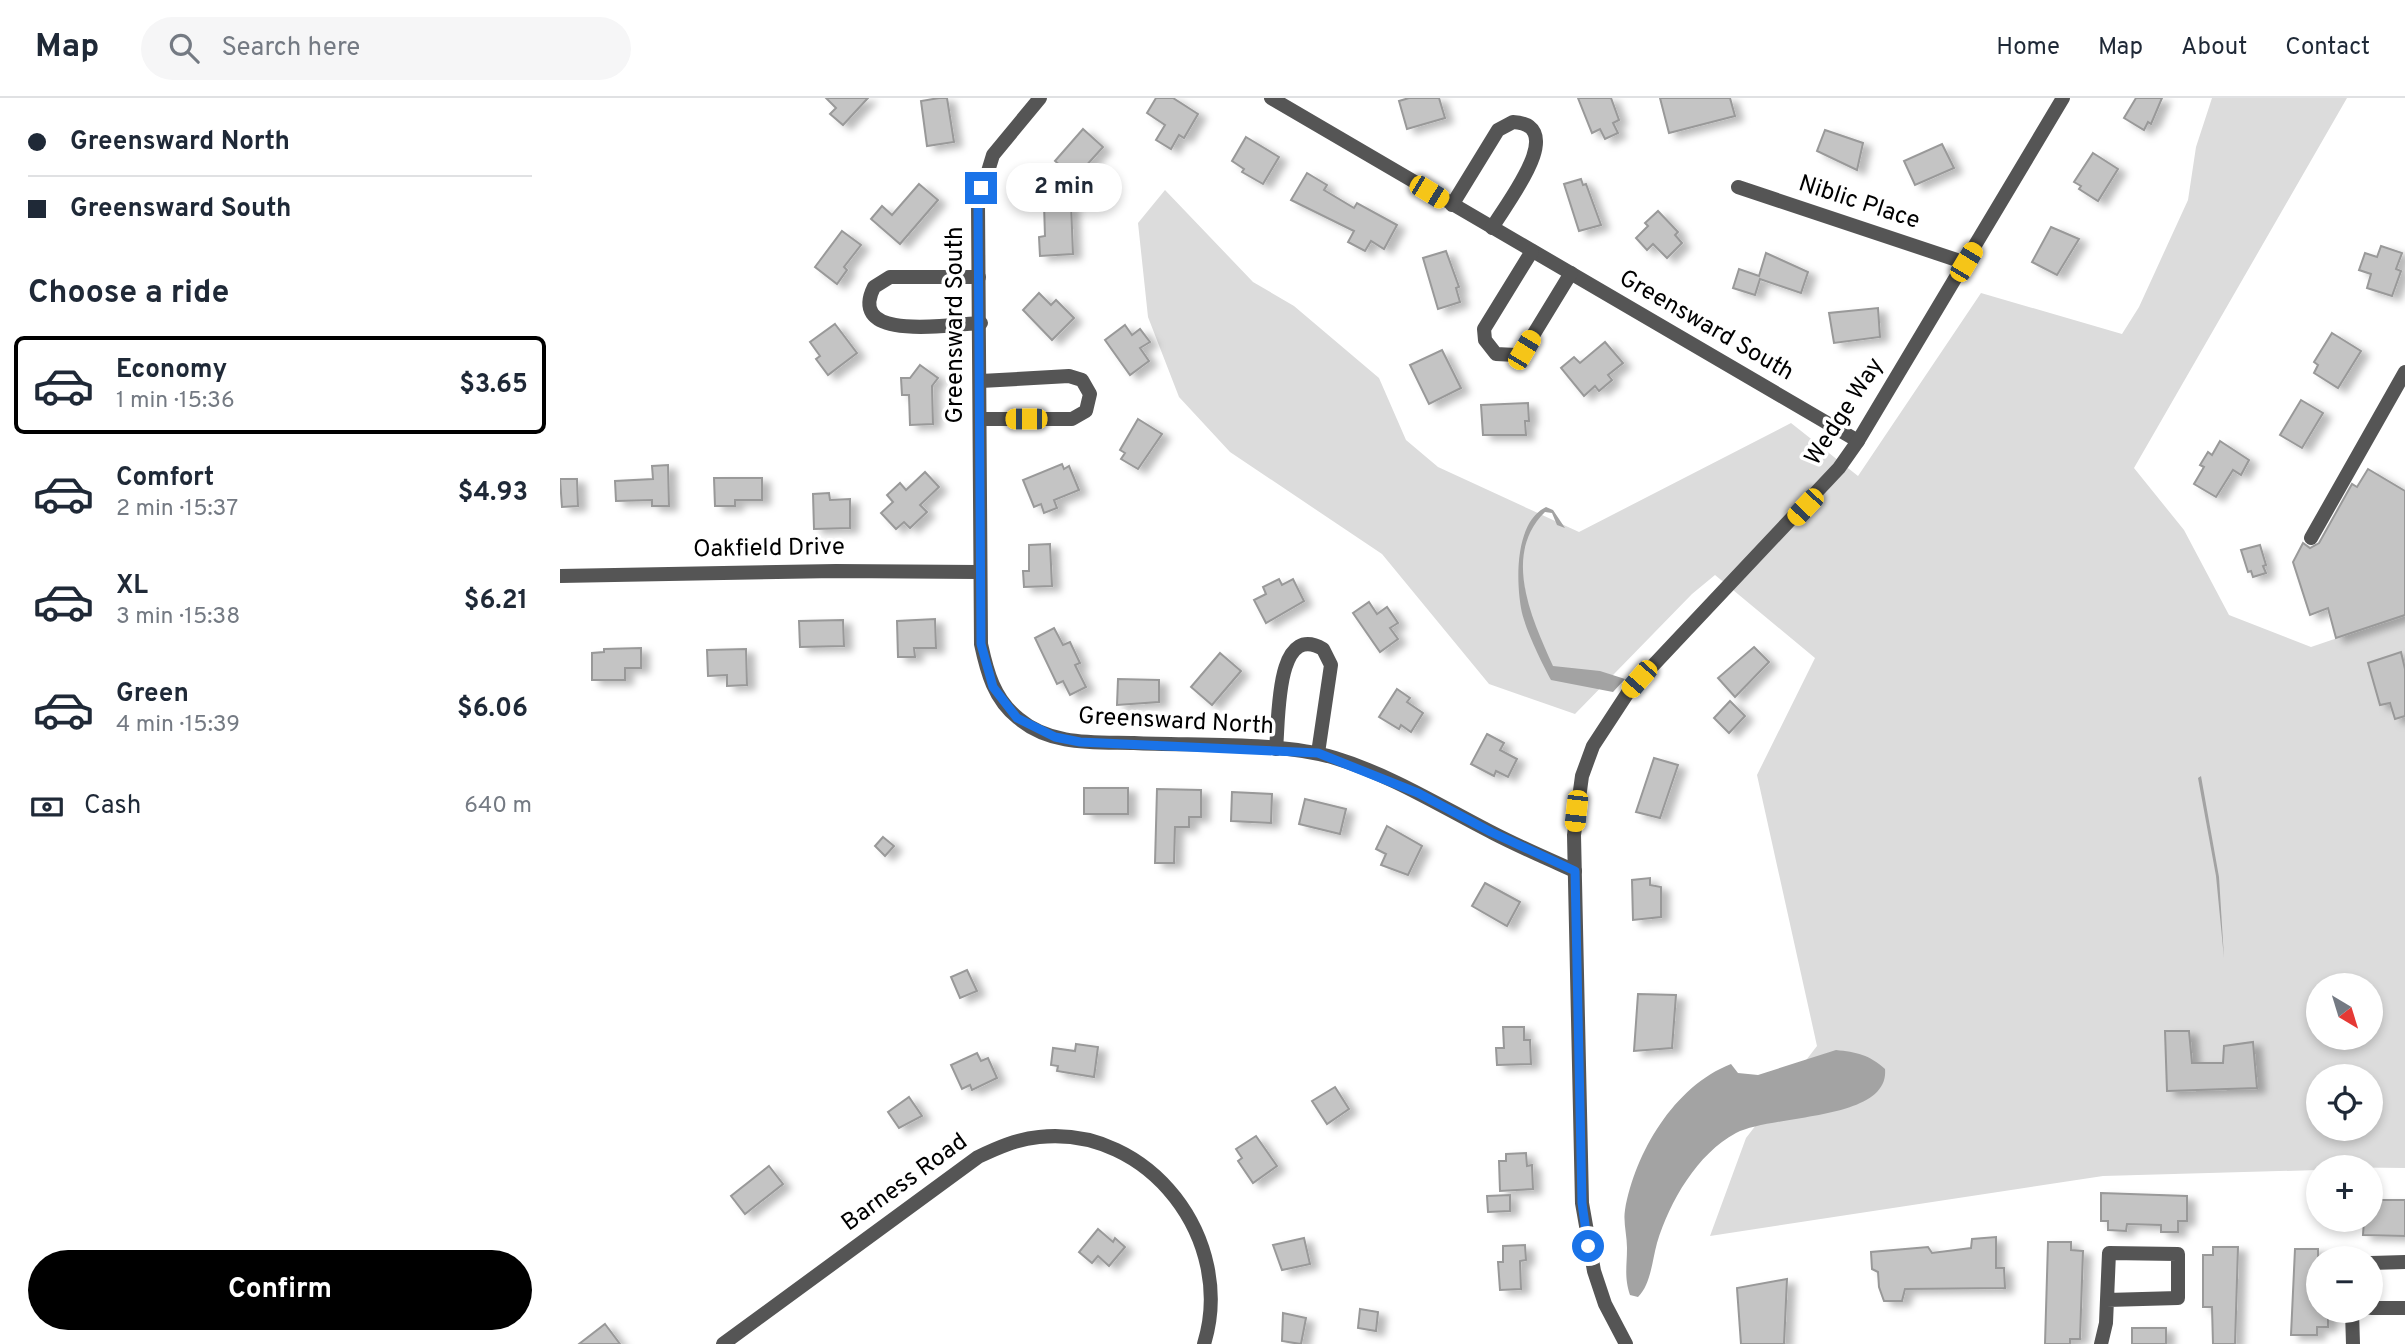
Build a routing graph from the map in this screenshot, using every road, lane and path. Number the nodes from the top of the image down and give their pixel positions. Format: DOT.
graph roads {
  1 [pos="1271,98"];
  2 [pos="2063,98"];
  3 [pos="1034,100"];
  4 [pos="1738,187"];
  5 [pos="1452,205"];
  6 [pos="1492,228"];
  7 [pos="1532,251"];
  8 [pos="1966,262"];
  9 [pos="1571,273"];
  10 [pos="979,277"];
  11 [pos="981,323"];
  12 [pos="2405,372"];
  13 [pos="981,381"];
  14 [pos="980,419"];
  15 [pos="1858,441"];
  16 [pos="2311,538"];
  17 [pos="979,572"];
  18 [pos="560,576"];
  19 [pos="1276,749"];
  20 [pos="1318,753"];
  21 [pos="1575,871"];
  22 [pos="2405,1262"];
  23 [pos="2383,1263"];
  24 [pos="2107,1300"];
  25 [pos="2383,1308"];
  26 [pos="2405,1308"];
  27 [pos="2352,1323"];
  28 [pos="723,1344"];
  29 [pos="1204,1344"];
  30 [pos="1626,1344"];
  31 [pos="2101,1344"];
  32 [pos="2353,1344"];
  1 -- 5 [label="street"];
  2 -- 8 [label="street, Wedge Way"];
  3 -- 10 [label="street, Greensward South"];
  4 -- 8 [label="street, Niblic Place"];
  5 -- 6 [label="street"];
  5 -- 6 [label="street"];
  6 -- 7 [label="street, Greensward South"];
  7 -- 9 [label="street, Greensward South"];
  7 -- 9 [label="street"];
  8 -- 15 [label="street, Wedge Way"];
  9 -- 15 [label="street, Greensward South"];
  10 -- 11 [label="street, Greensward South"];
  10 -- 11 [label="street"];
  11 -- 13 [label="street, Greensward South"];
  12 -- 16 [label="street"];
  13 -- 14 [label="street, Greensward South"];
  13 -- 14 [label="street"];
  14 -- 17 [label="street, Greensward South"];
  15 -- 21 [label="street, Wedge Way"];
  17 -- 18 [label="street, Oakfield Drive"];
  17 -- 19 [label="street, Greensward North"];
  19 -- 20 [label="street, Greensward North"];
  19 -- 20 [label="street"];
  20 -- 21 [label="street, Greensward North"];
  21 -- 30 [label="street"];
  22 -- 23 [label="street"];
  24 -- 24 [label="street"];
  24 -- 31 [label="street"];
  25 -- 26 [label="street"];
  27 -- 32 [label="street"];
  28 -- 29 [label="street, Barness Road"];
}
